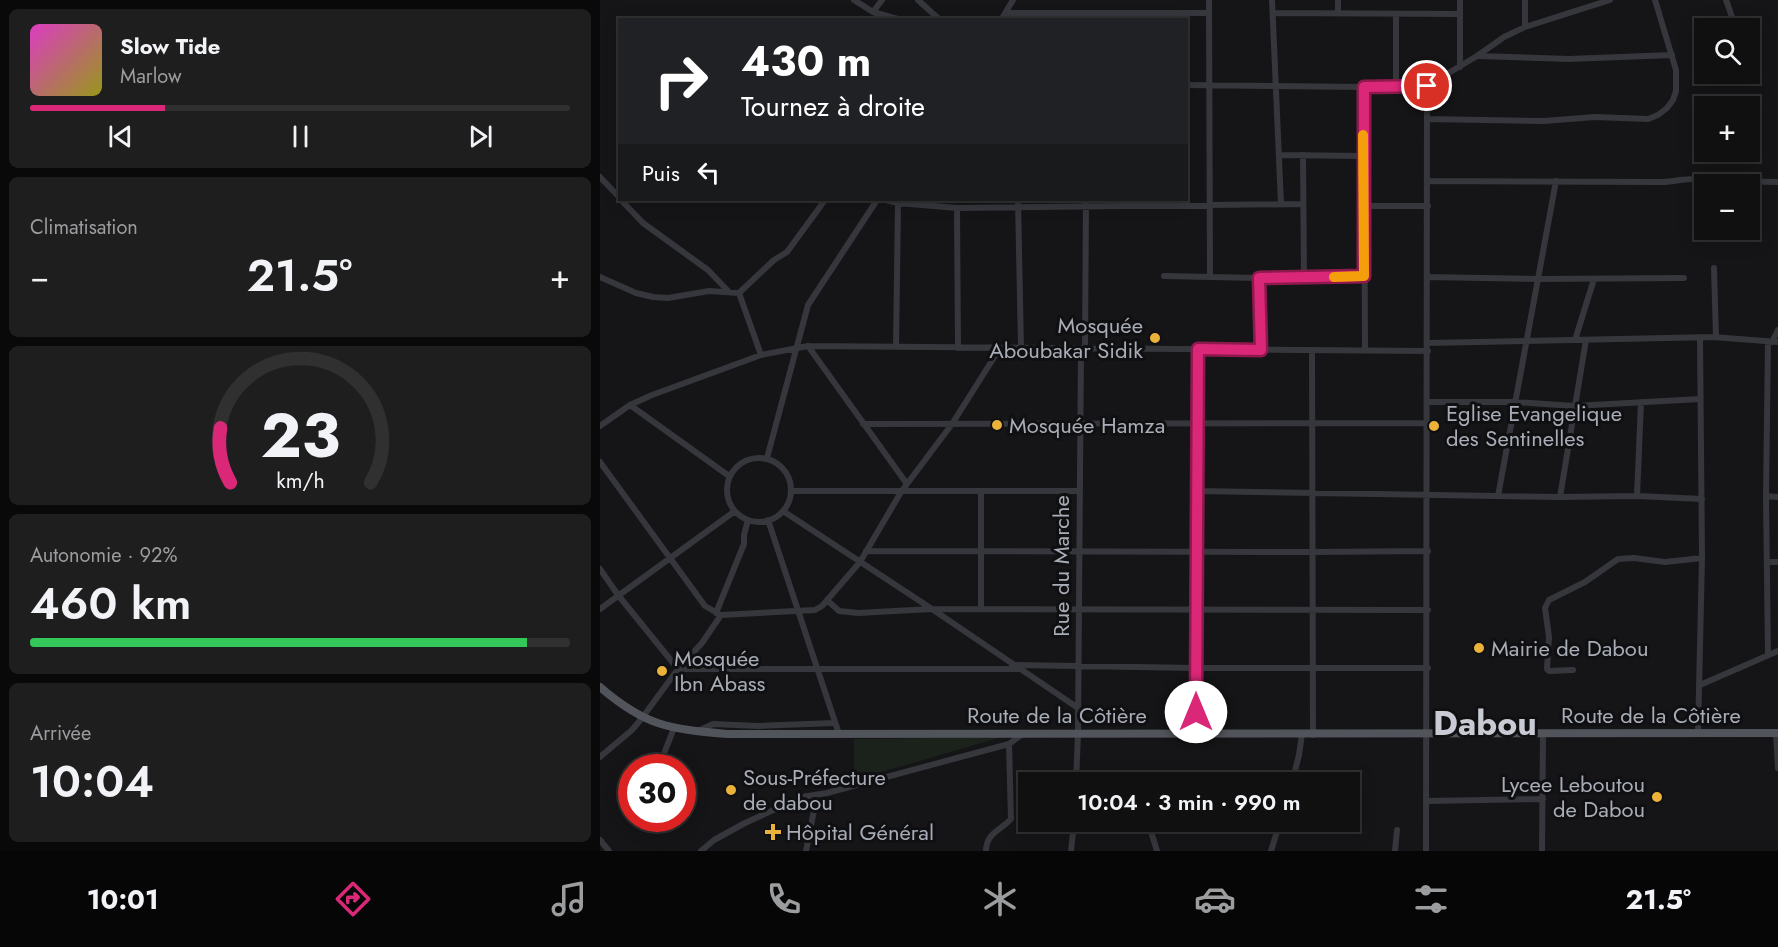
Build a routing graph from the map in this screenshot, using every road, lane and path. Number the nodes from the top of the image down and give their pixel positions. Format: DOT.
graph roads {
  1 [pos="854,0"];
  2 [pos="882,0"];
  3 [pos="918,0"];
  4 [pos="1013,0"];
  5 [pos="1209,0"];
  6 [pos="1272,0"];
  7 [pos="1338,0"];
  8 [pos="1460,0"];
  9 [pos="1525,0"];
  10 [pos="1610,0"];
  11 [pos="1654,0"];
  12 [pos="1726,0"];
  13 [pos="873,12"];
  14 [pos="1006,12"];
  15 [pos="1209,13"];
  16 [pos="1273,13"];
  17 [pos="1338,14"];
  18 [pos="1396,14"];
  19 [pos="1460,14"];
  20 [pos="1090,16"];
  21 [pos="894,18"];
  22 [pos="938,18"];
  23 [pos="1002,18"];
  24 [pos="1732,18"];
  25 [pos="1525,27"];
  26 [pos="1477,56"];
  27 [pos="1672,56"];
  28 [pos="1460,67"];
  29 [pos="1188,85"];
  30 [pos="1208,85"];
  31 [pos="1276,86"];
  32 [pos="1427,86"];
  33 [pos="1364,87"];
  34 [pos="1396,87"];
  35 [pos="1427,119"];
  36 [pos="1279,155"];
  37 [pos="1303,155"];
  38 [pos="1363,156"];
  39 [pos="600,177"];
  40 [pos="1694,178"];
  41 [pos="1556,181"];
  42 [pos="1428,182"];
  43 [pos="1760,182"];
  44 [pos="1778,182"];
  45 [pos="618,197"];
  46 [pos="622,201"];
  47 [pos="824,201"];
  48 [pos="876,201"];
  49 [pos="890,201"];
  50 [pos="1018,201"];
  51 [pos="1086,201"];
  52 [pos="898,203"];
  53 [pos="1150,203"];
  54 [pos="1209,204"];
  55 [pos="1281,204"];
  56 [pos="1303,204"];
  57 [pos="1364,206"];
  58 [pos="1428,206"];
  59 [pos="957,208"];
  60 [pos="1018,208"];
  61 [pos="1086,208"];
  62 [pos="1714,268"];
  63 [pos="1164,276"];
  64 [pos="1210,276"];
  65 [pos="1364,276"];
  66 [pos="600,277"];
  67 [pos="1304,277"];
  68 [pos="1428,277"];
  69 [pos="1259,278"];
  70 [pos="1684,278"];
  71 [pos="1537,279"];
  72 [pos="1594,279"];
  73 [pos="730,293"];
  74 [pos="739,293"];
  75 [pos="1778,330"];
  76 [pos="1716,337"];
  77 [pos="1700,338"];
  78 [pos="1575,340"];
  79 [pos="1586,340"];
  80 [pos="1526,341"];
  81 [pos="1773,342"];
  82 [pos="808,346"];
  83 [pos="896,347"];
  84 [pos="1428,347"];
  85 [pos="958,348"];
  86 [pos="999,348"];
  87 [pos="1021,348"];
  88 [pos="1083,348"];
  89 [pos="795,349"];
  90 [pos="1198,349"];
  91 [pos="1261,350"];
  92 [pos="1312,350"];
  93 [pos="1365,350"];
  94 [pos="761,355"];
  95 [pos="1700,399"];
  96 [pos="1428,402"];
  97 [pos="1515,402"];
  98 [pos="1641,402"];
  99 [pos="630,405"];
  100 [pos="1574,406"];
  101 [pos="1312,423"];
  102 [pos="1428,423"];
  103 [pos="863,424"];
  104 [pos="952,424"];
  105 [pos="1080,424"];
  106 [pos="1197,424"];
  107 [pos="600,426"];
  108 [pos="767,458"];
  109 [pos="600,462"];
  110 [pos="729,476"];
  111 [pos="907,484"];
  112 [pos="1080,490"];
  113 [pos="791,491"];
  114 [pos="981,491"];
  115 [pos="1197,491"];
  116 [pos="901,492"];
  117 [pos="1312,492"];
  118 [pos="1428,494"];
  119 [pos="1498,496"];
  120 [pos="1637,496"];
  121 [pos="1766,496"];
  122 [pos="1560,497"];
  123 [pos="1778,497"];
  124 [pos="1702,499"];
  125 [pos="735,511"];
  126 [pos="783,511"];
  127 [pos="748,520"];
  128 [pos="768,520"];
  129 [pos="866,550"];
  130 [pos="1428,550"];
  131 [pos="981,551"];
  132 [pos="1079,551"];
  133 [pos="1197,551"];
  134 [pos="1313,552"];
  135 [pos="670,558"];
  136 [pos="1702,558"];
  137 [pos="860,562"];
  138 [pos="1767,562"];
  139 [pos="1778,562"];
  140 [pos="600,569"];
  141 [pos="618,595"];
  142 [pos="827,600"];
  143 [pos="981,608"];
  144 [pos="600,609"];
  145 [pos="932,609"];
  146 [pos="1313,609"];
  147 [pos="797,610"];
  148 [pos="1079,610"];
  149 [pos="1196,610"];
  150 [pos="1428,610"];
  151 [pos="719,614"];
  152 [pos="1778,651"];
  153 [pos="1768,655"];
  154 [pos="1012,665"];
  155 [pos="1079,666"];
  156 [pos="815,668"];
  157 [pos="1196,668"];
  158 [pos="1313,668"];
  159 [pos="1428,668"];
  160 [pos="678,669"];
  161 [pos="1019,669"];
  162 [pos="1574,670"];
  163 [pos="1700,686"];
  164 [pos="600,687"];
  165 [pos="1078,708"];
  166 [pos="642,718"];
  167 [pos="835,723"];
  168 [pos="807,724"];
  169 [pos="728,725"];
  170 [pos="758,726"];
  171 [pos="674,728"];
  172 [pos="697,731"];
  173 [pos="1024,733"];
  174 [pos="1078,733"];
  175 [pos="1428,733"];
  176 [pos="1543,733"];
  177 [pos="1698,733"];
  178 [pos="727,734"];
  179 [pos="838,734"];
  180 [pos="1196,734"];
  181 [pos="1302,734"];
  182 [pos="1777,734"];
  183 [pos="755,735"];
  184 [pos="807,735"];
  185 [pos="1313,735"];
  186 [pos="1009,744"];
  187 [pos="665,751"];
  188 [pos="600,757"];
  189 [pos="1778,768"];
  190 [pos="1076,772"];
  191 [pos="1295,772"];
  192 [pos="817,795"];
  193 [pos="1543,799"];
  194 [pos="1426,801"];
  195 [pos="1397,830"];
  196 [pos="1073,832"];
  197 [pos="1151,832"];
  198 [pos="1277,832"];
  199 [pos="600,840"];
  200 [pos="609,851"];
  201 [pos="701,851"];
  202 [pos="806,851"];
  203 [pos="986,851"];
  204 [pos="1071,851"];
  205 [pos="1157,851"];
  206 [pos="1272,851"];
  207 [pos="1395,851"];
  208 [pos="1426,851"];
  209 [pos="1542,851"];
  1 -- 13 [label="street"];
  2 -- 13 [label="street"];
  3 -- 22 [label="street"];
  4 -- 14 [label="street"];
  5 -- 15 [label="street"];
  6 -- 16 [label="street"];
  7 -- 17 [label="street"];
  8 -- 19 [label="street"];
  9 -- 25 [label="street"];
  10 -- 25 [label="street"];
  11 -- 27 [label="street"];
  12 -- 24 [label="street"];
  13 -- 21 [label="street"];
  14 -- 20 [label="street"];
  14 -- 23 [label="street"];
  15 -- 20 [label="street"];
  15 -- 30 [label="street"];
  16 -- 17 [label="street"];
  16 -- 31 [label="street"];
  17 -- 18 [label="street"];
  18 -- 19 [label="street"];
  18 -- 34 [label="street"];
  19 -- 28 [label="street"];
  25 -- 26 [label="street"];
  26 -- 27 [label="street"];
  26 -- 28 [label="street"];
  27 -- 35 [label="street"];
  28 -- 32 [label="street"];
  29 -- 30 [label="street"];
  30 -- 31 [label="street"];
  30 -- 54 [label="street"];
  31 -- 33 [label="street"];
  31 -- 36 [label="street"];
  32 -- 34 [label="street"];
  32 -- 35 [label="street"];
  33 -- 34 [label="street"];
  33 -- 38 [label="street"];
  35 -- 42 [label="street"];
  36 -- 37 [label="street"];
  36 -- 55 [label="street"];
  37 -- 38 [label="street"];
  37 -- 56 [label="street"];
  38 -- 57 [label="street"];
  39 -- 45 [label="street"];
  40 -- 41 [label="street"];
  41 -- 42 [label="street"];
  41 -- 71 [label="street"];
  42 -- 58 [label="street"];
  43 -- 44 [label="street"];
  46 -- 73 [label="street"];
  47 -- 74 [label="street"];
  48 -- 89 [label="street"];
  49 -- 52 [label="street"];
  50 -- 60 [label="street"];
  51 -- 61 [label="street, Rue du Marche"];
  52 -- 59 [label="street"];
  52 -- 83 [label="street"];
  53 -- 54 [label="street"];
  53 -- 61 [label="street"];
  54 -- 55 [label="street"];
  54 -- 64 [label="street"];
  55 -- 56 [label="street"];
  56 -- 67 [label="street"];
  57 -- 58 [label="street"];
  57 -- 65 [label="street"];
  58 -- 68 [label="street"];
  59 -- 60 [label="street"];
  59 -- 85 [label="street"];
  60 -- 61 [label="street"];
  60 -- 87 [label="street"];
  61 -- 88 [label="street, Rue du Marche"];
  62 -- 76 [label="street"];
  63 -- 64 [label="street"];
  64 -- 69 [label="street"];
  65 -- 67 [label="street"];
  65 -- 93 [label="street"];
  66 -- 73 [label="street"];
  67 -- 69 [label="street"];
  68 -- 71 [label="street"];
  68 -- 84 [label="street"];
  69 -- 91 [label="street"];
  70 -- 72 [label="street"];
  71 -- 72 [label="street"];
  71 -- 80 [label="street"];
  72 -- 78 [label="street"];
  73 -- 74 [label="street"];
  74 -- 94 [label="street"];
  75 -- 81 [label="street"];
  76 -- 77 [label="street"];
  76 -- 81 [label="street"];
  77 -- 79 [label="street"];
  77 -- 95 [label="street"];
  78 -- 79 [label="street"];
  78 -- 80 [label="street"];
  79 -- 100 [label="street"];
  80 -- 84 [label="street"];
  80 -- 97 [label="street"];
  81 -- 121 [label="street"];
  82 -- 83 [label="street"];
  82 -- 89 [label="street"];
  82 -- 103 [label="street"];
  83 -- 85 [label="street"];
  84 -- 93 [label="street"];
  84 -- 96 [label="street"];
  85 -- 86 [label="street"];
  86 -- 87 [label="street"];
  86 -- 104 [label="street"];
  87 -- 88 [label="street"];
  88 -- 90 [label="street"];
  88 -- 105 [label="street, Rue du Marche"];
  89 -- 94 [label="street"];
  89 -- 108 [label="street"];
  90 -- 91 [label="street"];
  90 -- 106 [label="street"];
  91 -- 92 [label="street"];
  92 -- 93 [label="street"];
  92 -- 101 [label="street"];
  94 -- 99 [label="street"];
  95 -- 98 [label="street"];
  95 -- 124 [label="street"];
  96 -- 97 [label="street"];
  96 -- 102 [label="street"];
  97 -- 100 [label="street"];
  97 -- 119 [label="street"];
  98 -- 100 [label="street"];
  98 -- 120 [label="street"];
  99 -- 107 [label="street"];
  99 -- 110 [label="street"];
  100 -- 122 [label="street"];
  101 -- 102 [label="street"];
  101 -- 106 [label="street"];
  101 -- 117 [label="street"];
  102 -- 118 [label="street"];
  103 -- 104 [label="street"];
  103 -- 111 [label="street"];
  104 -- 105 [label="street"];
  104 -- 111 [label="street"];
  105 -- 106 [label="street"];
  105 -- 112 [label="street, Rue du Marche"];
  106 -- 115 [label="street"];
  108 -- 110 [label="street"];
  108 -- 113 [label="street"];
  109 -- 135 [label="street"];
  110 -- 125 [label="street"];
  111 -- 116 [label="street"];
  112 -- 114 [label="street"];
  112 -- 132 [label="street, Rue du Marche"];
  113 -- 116 [label="street"];
  113 -- 126 [label="street"];
  114 -- 116 [label="street"];
  114 -- 131 [label="street"];
  115 -- 117 [label="street"];
  115 -- 133 [label="street"];
  116 -- 129 [label="street"];
  117 -- 118 [label="street"];
  117 -- 134 [label="street"];
  118 -- 119 [label="street"];
  118 -- 130 [label="street"];
  119 -- 122 [label="street"];
  120 -- 122 [label="street"];
  120 -- 124 [label="street"];
  121 -- 123 [label="street"];
  121 -- 138 [label="street"];
  124 -- 136 [label="street"];
  125 -- 127 [label="street"];
  125 -- 135 [label="street"];
  126 -- 128 [label="street"];
  126 -- 137 [label="street"];
  127 -- 128 [label="street"];
  127 -- 151 [label="street"];
  128 -- 147 [label="street"];
  129 -- 131 [label="street"];
  129 -- 137 [label="street"];
  130 -- 134 [label="street"];
  130 -- 150 [label="street"];
  131 -- 132 [label="street"];
  131 -- 143 [label="street"];
  132 -- 133 [label="street"];
  132 -- 148 [label="street, Rue du Marche"];
  133 -- 134 [label="street"];
  133 -- 149 [label="street"];
  134 -- 146 [label="street"];
  135 -- 141 [label="street"];
  135 -- 151 [label="street"];
  136 -- 162 [label="street"];
  136 -- 163 [label="street"];
  137 -- 142 [label="street"];
  137 -- 145 [label="street"];
  138 -- 139 [label="street"];
  138 -- 153 [label="street"];
  140 -- 141 [label="street"];
  141 -- 144 [label="street"];
  141 -- 160 [label="street"];
  142 -- 145 [label="street"];
  142 -- 147 [label="street"];
  143 -- 145 [label="street"];
  143 -- 148 [label="street"];
  145 -- 154 [label="street"];
  146 -- 149 [label="street"];
  146 -- 150 [label="street"];
  146 -- 158 [label="street"];
  147 -- 151 [label="street"];
  147 -- 156 [label="street"];
  148 -- 149 [label="street"];
  148 -- 155 [label="street, Rue du Marche"];
  149 -- 157 [label="street"];
  150 -- 159 [label="street"];
  151 -- 160 [label="street"];
  152 -- 153 [label="street"];
  153 -- 163 [label="street"];
  154 -- 155 [label="street"];
  154 -- 161 [label="street"];
  155 -- 157 [label="street"];
  155 -- 165 [label="street, Rue du Marche"];
  156 -- 160 [label="street"];
  156 -- 161 [label="street"];
  156 -- 167 [label="street"];
  157 -- 158 [label="street"];
  157 -- 180 [label="street"];
  158 -- 159 [label="street"];
  158 -- 185 [label="street"];
  159 -- 175 [label="street"];
  160 -- 166 [label="street"];
  161 -- 165 [label="street"];
  163 -- 177 [label="street"];
  164 -- 166 [label="main road, Route de la Côtière"];
  165 -- 174 [label="street, Rue du Marche"];
  166 -- 171 [label="main road, Route de la Côtière"];
  166 -- 188 [label="street"];
  167 -- 168 [label="street"];
  167 -- 179 [label="street"];
  168 -- 170 [label="street"];
  168 -- 184 [label="street"];
  169 -- 170 [label="street"];
  169 -- 172 [label="street"];
  169 -- 178 [label="street"];
  170 -- 183 [label="street"];
  171 -- 172 [label="main road, Route de la Côtière"];
  171 -- 187 [label="street"];
  172 -- 178 [label="main road, Route de la Côtière"];
  173 -- 174 [label="main road, Route de la Côtière"];
  173 -- 179 [label="main road, Route de la Côtière"];
  173 -- 186 [label="street"];
  174 -- 180 [label="main road, Route de la Côtière"];
  174 -- 190 [label="street, Rue du Marche"];
  175 -- 176 [label="main road, Route de la Côtière"];
  175 -- 185 [label="main road, Route de la Côtière"];
  175 -- 194 [label="street"];
  176 -- 177 [label="main road, Route de la Côtière"];
  176 -- 193 [label="street"];
  177 -- 182 [label="main road, Route de la Côtière"];
  178 -- 183 [label="main road, Route de la Côtière"];
  179 -- 184 [label="main road, Route de la Côtière"];
  180 -- 181 [label="main road, Route de la Côtière"];
  181 -- 185 [label="main road, Route de la Côtière"];
  181 -- 191 [label="street"];
  182 -- 189 [label="street"];
  183 -- 184 [label="main road, Route de la Côtière"];
  186 -- 192 [label="street"];
  186 -- 203 [label="street"];
  192 -- 201 [label="street"];
  192 -- 202 [label="street"];
  193 -- 194 [label="street"];
  193 -- 209 [label="street"];
  194 -- 208 [label="street"];
  195 -- 207 [label="street"];
  196 -- 204 [label="street"];
  197 -- 205 [label="street"];
  198 -- 206 [label="street"];
  199 -- 200 [label="street"];
}
